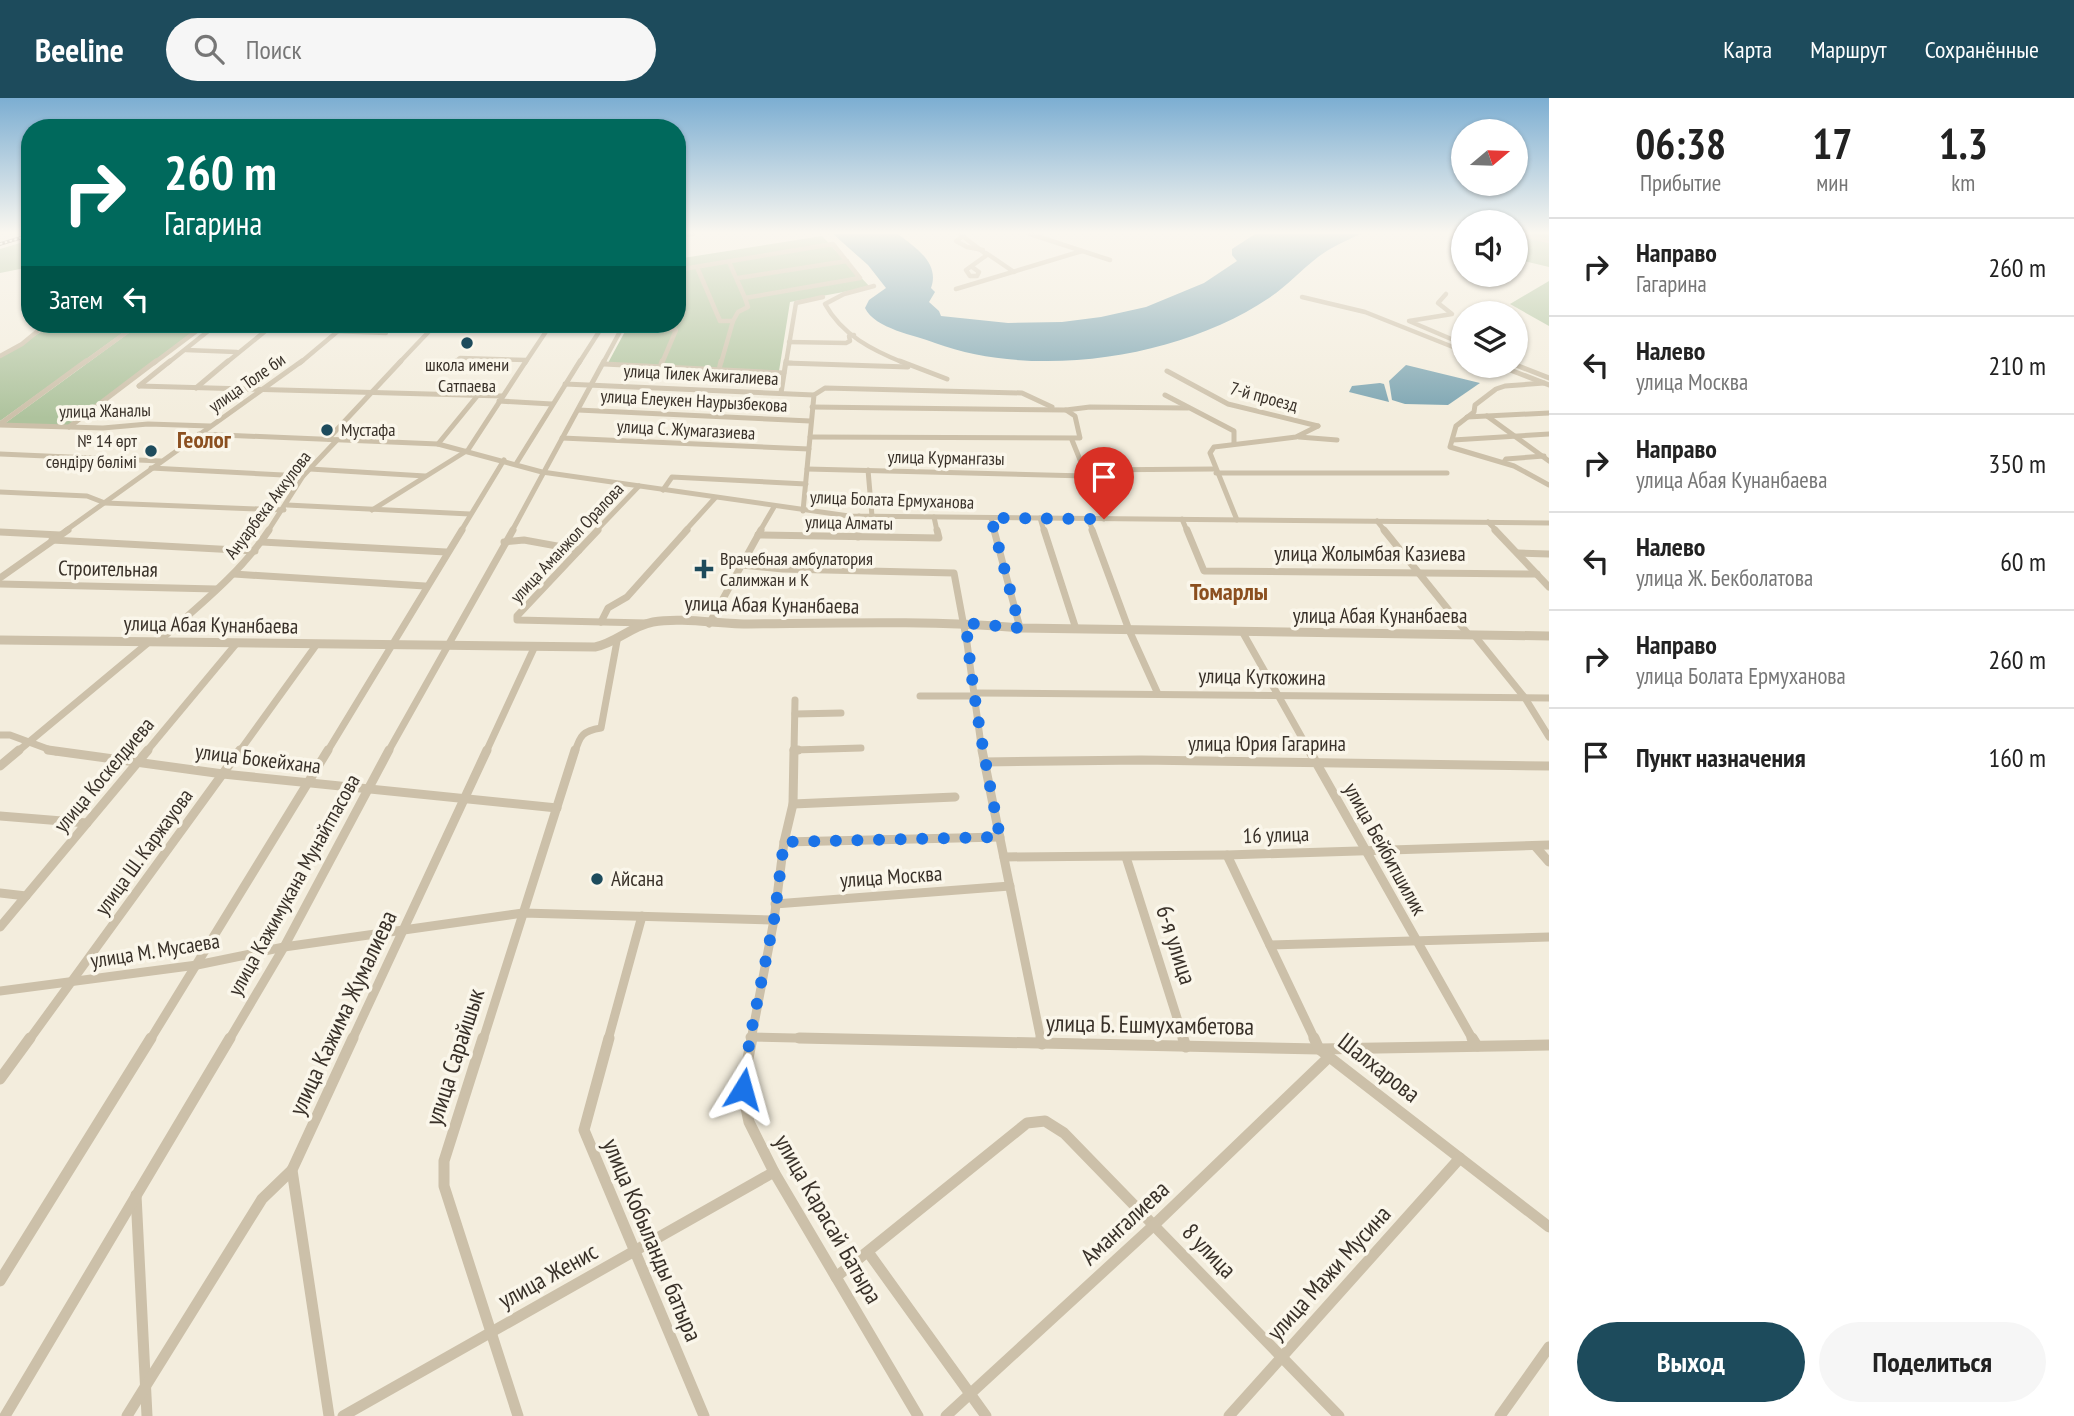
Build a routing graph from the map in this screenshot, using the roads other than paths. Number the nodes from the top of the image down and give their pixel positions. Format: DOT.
graph roads {
  1 [pos="709,296"];
  2 [pos="759,296"];
  3 [pos="843,296"];
  4 [pos="1445,296"];
  5 [pos="1302,297"];
  6 [pos="745,298"];
  7 [pos="823,298"];
  8 [pos="1451,313"];
  9 [pos="1451,314"];
  10 [pos="733,321"];
  11 [pos="35,333"];
  12 [pos="126,333"];
  13 [pos="194,333"];
  14 [pos="206,333"];
  15 [pos="262,333"];
  16 [pos="336,333"];
  17 [pos="427,333"];
  18 [pos="544,333"];
  19 [pos="598,333"];
  20 [pos="620,333"];
  21 [pos="675,333"];
  22 [pos="854,335"];
  23 [pos="1451,339"];
  24 [pos="789,342"];
  25 [pos="1451,346"];
  26 [pos="186,350"];
  27 [pos="237,352"];
  28 [pos="0,356"];
  29 [pos="526,360"];
  30 [pos="786,363"];
  31 [pos="604,364"];
  32 [pos="451,366"];
  33 [pos="660,367"];
  34 [pos="915,367"];
  35 [pos="719,370"];
  36 [pos="1528,370"];
  37 [pos="1167,371"];
  38 [pos="784,373"];
  39 [pos="1528,377"];
  40 [pos="1549,378"];
  41 [pos="947,379"];
  42 [pos="565,384"];
  43 [pos="589,384"];
  44 [pos="1546,384"];
  45 [pos="197,388"];
  46 [pos="956,390"];
  47 [pos="260,391"];
  48 [pos="781,393"];
  49 [pos="370,394"];
  50 [pos="478,395"];
  51 [pos="814,395"];
  52 [pos="1165,396"];
  53 [pos="500,398"];
  54 [pos="552,404"];
  55 [pos="812,407"];
  56 [pos="959,408"];
  57 [pos="1188,408"];
  58 [pos="1055,409"];
  59 [pos="578,410"];
  60 [pos="1066,410"];
  61 [pos="1539,413"];
  62 [pos="1549,413"];
  63 [pos="1487,416"];
  64 [pos="1467,417"];
  65 [pos="1549,420"];
  66 [pos="810,421"];
  67 [pos="0,424"];
  68 [pos="210,426"];
  69 [pos="69,427"];
  70 [pos="199,434"];
  71 [pos="1549,434"];
  72 [pos="1296,436"];
  73 [pos="1515,436"];
  74 [pos="810,437"];
  75 [pos="562,438"];
  76 [pos="332,439"];
  77 [pos="1072,440"];
  78 [pos="1337,440"];
  79 [pos="1453,440"];
  80 [pos="1234,443"];
  81 [pos="438,444"];
  82 [pos="809,449"];
  83 [pos="468,450"];
  84 [pos="0,454"];
  85 [pos="1546,456"];
  86 [pos="504,460"];
  87 [pos="161,461"];
  88 [pos="1549,461"];
  89 [pos="1504,462"];
  90 [pos="516,464"];
  91 [pos="151,468"];
  92 [pos="310,469"];
  93 [pos="807,469"];
  94 [pos="868,470"];
  95 [pos="1215,471"];
  96 [pos="545,472"];
  97 [pos="1085,473"];
  98 [pos="1447,473"];
  99 [pos="303,476"];
  100 [pos="426,476"];
  101 [pos="806,484"];
  102 [pos="1549,485"];
  103 [pos="639,486"];
  104 [pos="663,490"];
  105 [pos="0,492"];
  106 [pos="715,498"];
  107 [pos="105,503"];
  108 [pos="285,507"];
  109 [pos="774,507"];
  110 [pos="372,510"];
  111 [pos="803,511"];
  112 [pos="470,514"];
  113 [pos="859,516"];
  114 [pos="872,516"];
  115 [pos="934,517"];
  116 [pos="991,518"];
  117 [pos="1040,518"];
  118 [pos="1088,519"];
  119 [pos="1104,519"];
  120 [pos="1182,519"];
  121 [pos="1237,520"];
  122 [pos="1377,521"];
  123 [pos="1488,523"];
  124 [pos="1549,523"];
  125 [pos="0,532"];
  126 [pos="60,535"];
  127 [pos="758,535"];
  128 [pos="858,537"];
  129 [pos="52,540"];
  130 [pos="262,542"];
  131 [pos="504,542"];
  132 [pos="579,550"];
  133 [pos="256,551"];
  134 [pos="446,552"];
  135 [pos="1518,553"];
  136 [pos="1549,554"];
  137 [pos="742,565"];
  138 [pos="1418,572"];
  139 [pos="234,574"];
  140 [pos="1537,574"];
  141 [pos="2,575"];
  142 [pos="0,584"];
  143 [pos="425,586"];
  144 [pos="1549,587"];
  145 [pos="216,589"];
  146 [pos="601,622"];
  147 [pos="646,623"];
  148 [pos="966,623"];
  149 [pos="709,624"];
  150 [pos="1020,628"];
  151 [pos="1076,629"];
  152 [pos="1129,630"];
  153 [pos="1243,633"];
  154 [pos="1471,634"];
  155 [pos="1549,636"];
  156 [pos="0,640"];
  157 [pos="617,641"];
  158 [pos="154,642"];
  159 [pos="236,644"];
  160 [pos="317,644"];
  161 [pos="390,644"];
  162 [pos="446,645"];
  163 [pos="535,646"];
  164 [pos="595,646"];
  165 [pos="615,655"];
  166 [pos="975,694"];
  167 [pos="1158,694"];
  168 [pos="1277,694"];
  169 [pos="920,696"];
  170 [pos="1525,698"];
  171 [pos="1549,698"];
  172 [pos="795,700"];
  173 [pos="841,713"];
  174 [pos="795,714"];
  175 [pos="0,735"];
  176 [pos="1549,737"];
  177 [pos="28,741"];
  178 [pos="861,748"];
  179 [pos="794,750"];
  180 [pos="1316,761"];
  181 [pos="138,762"];
  182 [pos="985,762"];
  183 [pos="1549,765"];
  184 [pos="0,766"];
  185 [pos="223,774"];
  186 [pos="306,783"];
  187 [pos="366,790"];
  188 [pos="955,797"];
  189 [pos="464,799"];
  190 [pos="793,804"];
  191 [pos="557,808"];
  192 [pos="0,816"];
  193 [pos="87,823"];
  194 [pos="1000,837"];
  195 [pos="784,842"];
  196 [pos="1549,845"];
  197 [pos="1535,846"];
  198 [pos="1365,850"];
  199 [pos="1227,855"];
  200 [pos="1004,857"];
  201 [pos="1126,857"];
  202 [pos="1549,862"];
  203 [pos="1010,886"];
  204 [pos="0,893"];
  205 [pos="26,896"];
  206 [pos="775,904"];
  207 [pos="523,913"];
  208 [pos="642,916"];
  209 [pos="774,920"];
  210 [pos="0,927"];
  211 [pos="407,928"];
  212 [pos="1549,937"];
  213 [pos="1417,941"];
  214 [pos="1270,945"];
  215 [pos="284,947"];
  216 [pos="197,965"];
  217 [pos="71,982"];
  218 [pos="0,991"];
  219 [pos="750,1037"];
  220 [pos="1042,1044"];
  221 [pos="1549,1045"];
  222 [pos="1477,1046"];
  223 [pos="1186,1047"];
  224 [pos="1324,1053"];
  225 [pos="0,1079"];
  226 [pos="1460,1158"];
  227 [pos="292,1170"];
  228 [pos="774,1171"];
  229 [pos="136,1195"];
  230 [pos="1154,1225"];
  231 [pos="1549,1227"];
  232 [pos="633,1252"];
  233 [pos="867,1252"];
  234 [pos="836,1278"];
  235 [pos="0,1281"];
  236 [pos="491,1332"];
  237 [pos="1549,1347"];
  238 [pos="1282,1357"];
  239 [pos="144,1387"];
  240 [pos="970,1395"];
  241 [pos="5,1416"];
  242 [pos="127,1416"];
  243 [pos="147,1416"];
  244 [pos="329,1416"];
  245 [pos="343,1416"];
  246 [pos="517,1416"];
  247 [pos="704,1416"];
  248 [pos="918,1416"];
  249 [pos="946,1416"];
  250 [pos="986,1416"];
  251 [pos="1228,1416"];
  252 [pos="1339,1416"];
  253 [pos="1500,1416"];
  1 -- 10 [label="street"];
  2 -- 6 [label="street"];
  3 -- 22 [label="street"];
  4 -- 8 [label="street"];
  5 -- 25 [label="street"];
  6 -- 10 [label="street"];
  7 -- 24 [label="street"];
  9 -- 23 [label="street"];
  10 -- 35 [label="street"];
  11 -- 28 [label="street"];
  12 -- 67 [label="street"];
  13 -- 69 [label="street"];
  14 -- 26 [label="street"];
  15 -- 27 [label="street"];
  16 -- 47 [label="street, улица Толе би"];
  17 -- 49 [label="street, Ануарбека Аккулова"];
  18 -- 29 [label="street"];
  19 -- 42 [label="street"];
  20 -- 31 [label="street, улица Кажимукана Мунайтпасова"];
  21 -- 33 [label="street"];
  22 -- 24 [label="street"];
  22 -- 34 [label="street"];
  24 -- 30 [label="street"];
  26 -- 27 [label="street"];
  26 -- 45 [label="street"];
  27 -- 45 [label="street"];
  29 -- 32 [label="street"];
  29 -- 53 [label="street"];
  30 -- 34 [label="street"];
  30 -- 38 [label="street"];
  31 -- 33 [label="street"];
  31 -- 43 [label="street, улица Кажимукана Мунайтпасова"];
  33 -- 35 [label="street"];
  34 -- 41 [label="street"];
  35 -- 38 [label="street"];
  36 -- 40 [label="street"];
  37 -- 72 [label="street, 7-й проезд"];
  38 -- 48 [label="street"];
  39 -- 44 [label="street"];
  42 -- 43 [label="street, улица Тилек Ажигалиева"];
  42 -- 54 [label="street"];
  43 -- 48 [label="street, улица Тилек Ажигалиева"];
  43 -- 59 [label="street, улица Кажимукана Мунайтпасова"];
  44 -- 64 [label="street"];
  45 -- 47 [label="street"];
  46 -- 51 [label="street, улица Тилек Ажигалиева"];
  46 -- 56 [label="street"];
  46 -- 58 [label="street, улица Тилек Ажигалиева"];
  47 -- 49 [label="street"];
  47 -- 68 [label="street, улица Толе би"];
  48 -- 51 [label="street, улица Тилек Ажигалиева"];
  49 -- 50 [label="street"];
  49 -- 76 [label="street, Ануарбека Аккулова"];
  50 -- 53 [label="street"];
  50 -- 81 [label="street"];
  51 -- 55 [label="street"];
  52 -- 57 [label="street"];
  53 -- 54 [label="street"];
  53 -- 83 [label="street"];
  54 -- 90 [label="street"];
  55 -- 56 [label="street"];
  55 -- 66 [label="street"];
  56 -- 58 [label="street"];
  57 -- 60 [label="street"];
  57 -- 80 [label="street"];
  58 -- 60 [label="street"];
  59 -- 66 [label="street, улица Елеукен Наурызбекова"];
  59 -- 75 [label="street, улица Кажимукана Мунайтпасова"];
  60 -- 77 [label="street"];
  61 -- 62 [label="street"];
  61 -- 63 [label="street"];
  61 -- 65 [label="street"];
  63 -- 64 [label="street"];
  63 -- 73 [label="street"];
  64 -- 79 [label="street"];
  66 -- 74 [label="street"];
  67 -- 69 [label="street, улица Жаналы"];
  68 -- 69 [label="street, улица Жаналы"];
  68 -- 70 [label="street, улица Толе би"];
  70 -- 76 [label="street, улица Болата Ермуханова"];
  70 -- 87 [label="street, улица Толе би"];
  71 -- 73 [label="street"];
  72 -- 78 [label="street"];
  72 -- 80 [label="street"];
  73 -- 79 [label="street"];
  73 -- 85 [label="street"];
  74 -- 77 [label="street"];
  74 -- 82 [label="street"];
  75 -- 82 [label="street, улица С. Жумагазиева"];
  75 -- 96 [label="street, улица Кажимукана Мунайтпасова"];
  76 -- 81 [label="street, улица Болата Ермуханова"];
  76 -- 92 [label="street, Ануарбека Аккулова"];
  77 -- 97 [label="street"];
  79 -- 89 [label="street"];
  80 -- 95 [label="street"];
  81 -- 83 [label="street, улица Болата Ермуханова"];
  82 -- 93 [label="street"];
  83 -- 86 [label="street, улица Болата Ермуханова"];
  83 -- 100 [label="street"];
  84 -- 87 [label="street"];
  85 -- 88 [label="street"];
  85 -- 89 [label="street"];
  86 -- 90 [label="street, улица Болата Ермуханова"];
  86 -- 112 [label="street, улица Кажимукана Мунайтпасова"];
  87 -- 91 [label="street, улица Толе би"];
  89 -- 102 [label="street"];
  90 -- 96 [label="street, улица Болата Ермуханова"];
  91 -- 99 [label="street"];
  91 -- 107 [label="street, улица Толе би"];
  92 -- 99 [label="street, Ануарбека Аккулова"];
  92 -- 100 [label="street"];
  93 -- 94 [label="street, улица Курмангазы"];
  93 -- 101 [label="street"];
  94 -- 97 [label="street, улица Курмангазы"];
  94 -- 114 [label="street"];
  95 -- 97 [label="street, улица Курмангазы"];
  95 -- 98 [label="street, улица Курмангазы"];
  95 -- 121 [label="street"];
  96 -- 103 [label="street, улица Болата Ермуханова"];
  96 -- 131 [label="street, улица Кажимукана Мунайтпасова"];
  97 -- 119 [label="street"];
  99 -- 108 [label="street, Ануарбека Аккулова"];
  100 -- 110 [label="street"];
  101 -- 104 [label="street"];
  101 -- 111 [label="street"];
  103 -- 104 [label="street, улица Болата Ермуханова"];
  103 -- 132 [label="street, улица Аманжол Оралова"];
  104 -- 106 [label="street, улица Болата Ермуханова"];
  105 -- 107 [label="street"];
  106 -- 109 [label="street, улица Болата Ермуханова"];
  106 -- 146 [label="street"];
  107 -- 108 [label="street"];
  107 -- 126 [label="street, улица Толе би"];
  108 -- 110 [label="street"];
  108 -- 130 [label="street, Ануарбека Аккулова"];
  109 -- 111 [label="street, улица Болата Ермуханова"];
  109 -- 127 [label="street"];
  110 -- 112 [label="street"];
  111 -- 113 [label="street, улица Болата Ермуханова"];
  112 -- 134 [label="street, улица Кажимукана Мунайтпасова"];
  113 -- 114 [label="street, улица Болата Ермуханова"];
  113 -- 128 [label="street"];
  114 -- 115 [label="street, улица Болата Ермуханова"];
  115 -- 116 [label="street, улица Болата Ермуханова"];
  115 -- 128 [label="street, улица Алматы"];
  116 -- 117 [label="street, улица Болата Ермуханова"];
  116 -- 150 [label="street"];
  117 -- 118 [label="street, улица Болата Ермуханова"];
  117 -- 151 [label="street"];
  118 -- 119 [label="street, улица Болата Ермуханова"];
  118 -- 152 [label="street"];
  119 -- 120 [label="street, улица Болата Ермуханова"];
  120 -- 121 [label="street, улица Болата Ермуханова"];
  120 -- 138 [label="street, улица Жолымбая Казиева"];
  121 -- 122 [label="street, улица Болата Ермуханова"];
  122 -- 123 [label="street, улица Болата Ермуханова"];
  122 -- 138 [label="street"];
  123 -- 124 [label="street, улица Болата Ермуханова"];
  123 -- 135 [label="street"];
  125 -- 126 [label="street"];
  126 -- 129 [label="street, улица Толе би"];
  127 -- 128 [label="street, улица Алматы"];
  127 -- 137 [label="street"];
  129 -- 133 [label="street, Строительная"];
  129 -- 141 [label="street, улица Толе би"];
  130 -- 133 [label="street, Ануарбека Аккулова"];
  130 -- 134 [label="street"];
  131 -- 132 [label="street"];
  131 -- 162 [label="street, улица Кажимукана Мунайтпасова"];
  132 -- 146 [label="street, улица Аманжол Оралова"];
  133 -- 139 [label="street, Ануарбека Аккулова"];
  134 -- 143 [label="street, улица Кажимукана Мунайтпасова"];
  135 -- 136 [label="street"];
  135 -- 140 [label="street"];
  137 -- 148 [label="street"];
  137 -- 149 [label="street"];
  138 -- 140 [label="street, улица Жолымбая Казиева"];
  138 -- 154 [label="street"];
  139 -- 143 [label="street"];
  139 -- 145 [label="street, Ануарбека Аккулова"];
  140 -- 144 [label="street"];
  142 -- 145 [label="street, Строительная"];
  143 -- 161 [label="street, улица Кажимукана Мунайтпасова"];
  145 -- 158 [label="street, Ануарбека Аккулова"];
  146 -- 147 [label="street"];
  147 -- 149 [label="street, улица Абая Кунанбаева"];
  147 -- 157 [label="street, улица Абая Кунанбаева"];
  148 -- 149 [label="street, улица Абая Кунанбаева"];
  148 -- 150 [label="street, улица Абая Кунанбаева"];
  148 -- 166 [label="street"];
  150 -- 151 [label="street, улица Абая Кунанбаева"];
  151 -- 152 [label="street, улица Абая Кунанбаева"];
  152 -- 153 [label="street, улица Абая Кунанбаева"];
  152 -- 167 [label="street"];
  153 -- 154 [label="street, улица Абая Кунанбаева"];
  153 -- 168 [label="street, улица Бейбитшилик"];
  154 -- 155 [label="street, улица Абая Кунанбаева"];
  154 -- 170 [label="street"];
  156 -- 158 [label="street, улица Абая Кунанбаева"];
  157 -- 164 [label="street, улица Абая Кунанбаева"];
  157 -- 165 [label="street"];
  158 -- 159 [label="street, улица Абая Кунанбаева"];
  158 -- 177 [label="street, Ануарбека Аккулова"];
  159 -- 160 [label="street, улица Абая Кунанбаева"];
  159 -- 181 [label="street, улица Коскелдиева"];
  160 -- 161 [label="street, улица Абая Кунанбаева"];
  160 -- 185 [label="street, улица Ш. Каржауова"];
  161 -- 162 [label="street, улица Абая Кунанбаева"];
  161 -- 186 [label="street, улица Кажимукана Мунайтпасова"];
  162 -- 163 [label="street, улица Абая Кунанбаева"];
  162 -- 187 [label="street, улица Кажимукана Мунайтпасова"];
  163 -- 164 [label="street, улица Абая Кунанбаева"];
  163 -- 189 [label="street, улица Кажима Жумалиева"];
  164 -- 165 [label="street"];
  165 -- 191 [label="street, улица Сарайшык"];
  166 -- 167 [label="street, улица Куткожина"];
  166 -- 169 [label="street, улица Куткожина"];
  166 -- 182 [label="street"];
  167 -- 168 [label="street, улица Куткожина"];
  168 -- 170 [label="street, улица Куткожина"];
  168 -- 180 [label="street, улица Бейбитшилик"];
  170 -- 171 [label="street, улица Куткожина"];
  170 -- 176 [label="street"];
  172 -- 174 [label="street, улица Карасай Батыра"];
  173 -- 174 [label="street"];
  174 -- 179 [label="street, улица Карасай Батыра"];
  175 -- 177 [label="street, улица Бокейхана"];
  177 -- 181 [label="street, улица Бокейхана"];
  177 -- 184 [label="street, Ануарбека Аккулова"];
  178 -- 179 [label="street"];
  179 -- 190 [label="street, улица Карасай Батыра"];
  180 -- 182 [label="street, улица Юрия Гагарина"];
  180 -- 183 [label="street, улица Юрия Гагарина"];
  180 -- 198 [label="street, улица Бейбитшилик"];
  181 -- 185 [label="street, улица Бокейхана"];
  181 -- 193 [label="street, улица Коскелдиева"];
  182 -- 194 [label="street"];
  185 -- 186 [label="street, улица Бокейхана"];
  185 -- 217 [label="street, улица Ш. Каржауова"];
  186 -- 187 [label="street, улица Бокейхана"];
  186 -- 216 [label="street, улица Кажимукана Мунайтпасова"];
  187 -- 189 [label="street, улица Бокейхана"];
  187 -- 215 [label="street, улица Кажимукана Мунайтпасова"];
  188 -- 190 [label="street"];
  189 -- 191 [label="street, улица Бокейхана"];
  189 -- 211 [label="street, улица Кажима Жумалиева"];
  190 -- 195 [label="street, улица Карасай Батыра"];
  191 -- 207 [label="street, улица Сарайшык"];
  192 -- 193 [label="street"];
  193 -- 205 [label="street, улица Коскелдиева"];
  194 -- 195 [label="street"];
  194 -- 200 [label="street"];
  195 -- 206 [label="street, улица Карасай Батыра"];
  196 -- 197 [label="street, 16 улица"];
  197 -- 198 [label="street, 16 улица"];
  197 -- 202 [label="street"];
  198 -- 199 [label="street, 16 улица"];
  198 -- 213 [label="street, улица Бейбитшилик"];
  199 -- 201 [label="street, 16 улица"];
  199 -- 214 [label="street, Шалхарова"];
  200 -- 201 [label="street, 16 улица"];
  200 -- 203 [label="street"];
  201 -- 223 [label="street, 6-я улица"];
  203 -- 206 [label="street, улица Москва"];
  203 -- 220 [label="street"];
  204 -- 205 [label="street"];
  205 -- 210 [label="street, улица Коскелдиева"];
  206 -- 209 [label="street, улица Карасай Батыра"];
  207 -- 208 [label="street, улица М. Мусаева"];
  207 -- 211 [label="street, улица М. Мусаева"];
  207 -- 236 [label="street, улица Сарайшык"];
  208 -- 209 [label="street, улица М. Мусаева"];
  208 -- 232 [label="street, улица Кобыланды батыра"];
  209 -- 219 [label="street, улица Карасай Батыра"];
  211 -- 215 [label="street, улица М. Мусаева"];
  211 -- 227 [label="street, улица Кажима Жумалиева"];
  212 -- 213 [label="street"];
  213 -- 214 [label="street"];
  213 -- 222 [label="street, улица Бейбитшилик"];
  214 -- 224 [label="street, Шалхарова"];
  215 -- 216 [label="street, улица М. Мусаева"];
  215 -- 229 [label="street, улица Кажимукана Мунайтпасова"];
  216 -- 217 [label="street, улица М. Мусаева"];
  216 -- 235 [label="street, улица Кажимукана Мунайтпасова"];
  217 -- 218 [label="street, улица М. Мусаева"];
  217 -- 225 [label="street, улица Ш. Каржауова"];
  219 -- 220 [label="street, улица Б. Ешмухамбетова"];
  219 -- 228 [label="street, улица Карасай Батыра"];
  220 -- 223 [label="street, улица Б. Ешмухамбетова"];
  221 -- 222 [label="street, улица Б. Ешмухамбетова"];
  222 -- 224 [label="street, улица Б. Ешмухамбетова"];
  223 -- 224 [label="street, улица Б. Ешмухамбетова"];
  224 -- 226 [label="street, Шалхарова"];
  224 -- 230 [label="street, Амангалиева"];
  226 -- 231 [label="street, Шалхарова"];
  226 -- 238 [label="street, улица Мажи Мусина"];
  227 -- 239 [label="street"];
  227 -- 244 [label="street"];
  228 -- 232 [label="street, улица Женис"];
  228 -- 234 [label="street, улица Карасай Батыра"];
  229 -- 239 [label="street"];
  229 -- 241 [label="street, улица Кажимукана Мунайтпасова"];
  230 -- 233 [label="street, 8 улица"];
  230 -- 238 [label="street, 8 улица"];
  230 -- 240 [label="street, Амангалиева"];
  232 -- 236 [label="street, улица Женис"];
  232 -- 247 [label="street, улица Кобыланды батыра"];
  233 -- 234 [label="street"];
  233 -- 240 [label="street"];
  234 -- 248 [label="street, улица Карасай Батыра"];
  236 -- 245 [label="street, улица Женис"];
  236 -- 246 [label="street, улица Сарайшык"];
  237 -- 253 [label="street"];
  238 -- 251 [label="street, улица Мажи Мусина"];
  238 -- 252 [label="street, 8 улица"];
  239 -- 242 [label="street"];
  239 -- 243 [label="street"];
  240 -- 249 [label="street, Амангалиева"];
  240 -- 250 [label="street"];
}
